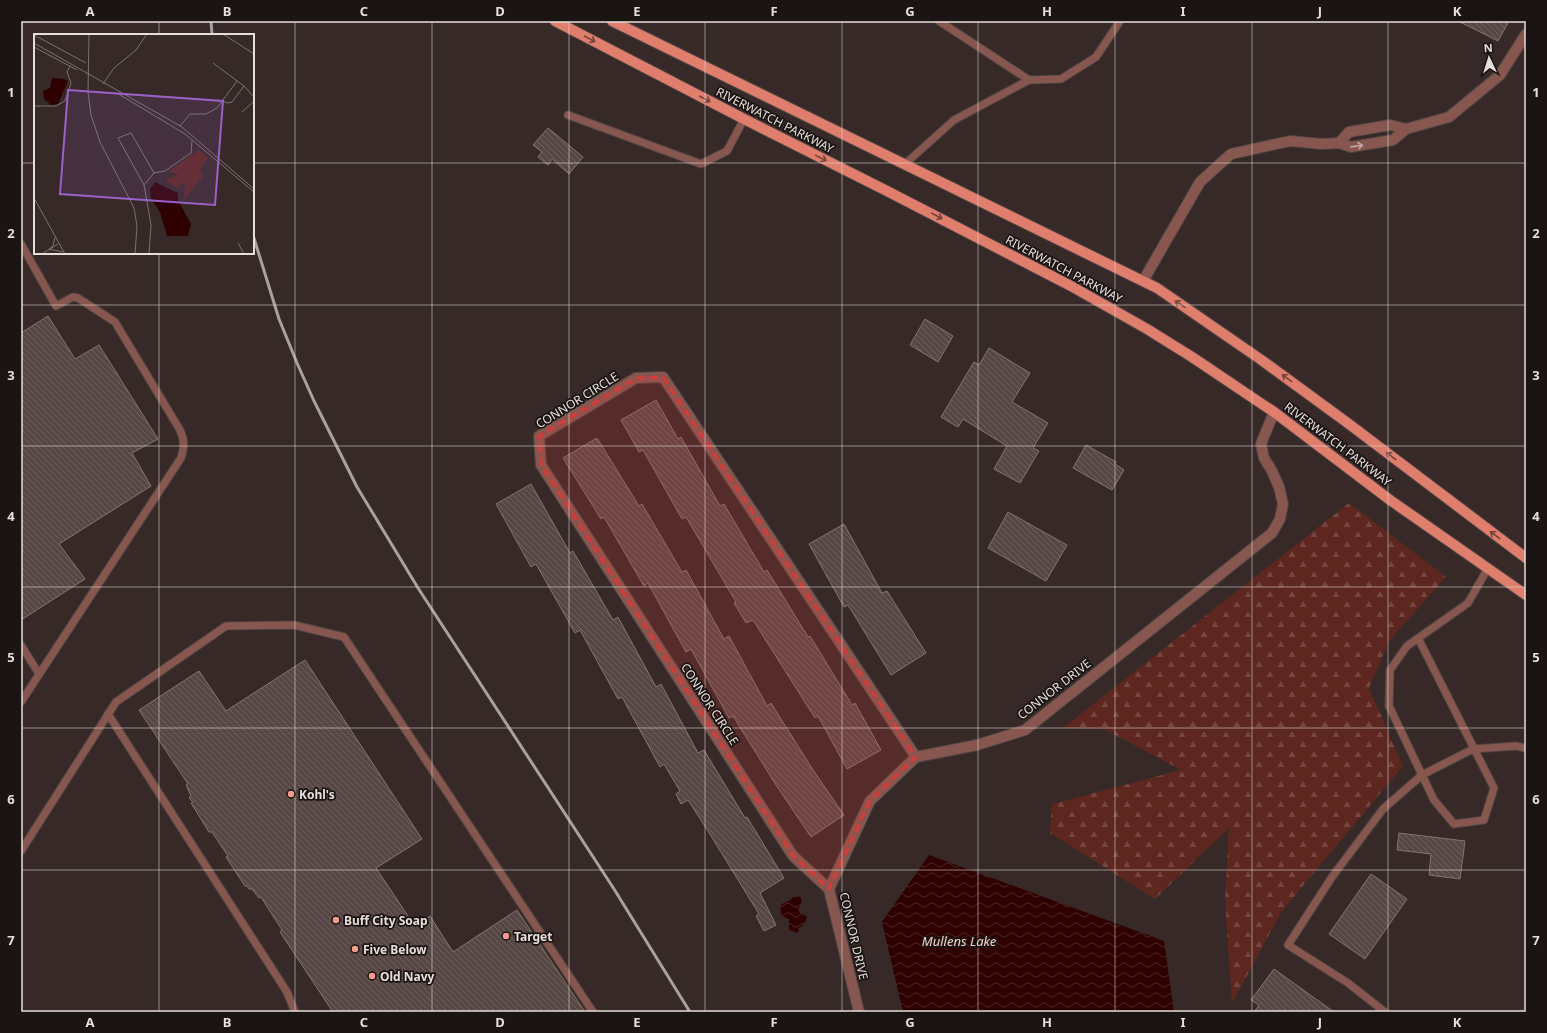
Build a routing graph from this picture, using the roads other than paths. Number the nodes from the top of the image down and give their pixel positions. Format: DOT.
graph roads {
  1 [pos="555,21"];
  2 [pos="612,21"];
  3 [pos="939,21"];
  4 [pos="1120,21"];
  5 [pos="1526,34"];
  6 [pos="1029,80"];
  7 [pos="568,115"];
  8 [pos="744,119"];
  9 [pos="1406,129"];
  10 [pos="1339,143"];
  11 [pos="905,164"];
  12 [pos="21,244"];
  13 [pos="1143,281"];
  14 [pos="1274,412"];
  15 [pos="1526,558"];
  16 [pos="1488,568"];
  17 [pos="1526,595"];
  18 [pos="1418,638"];
  19 [pos="21,645"];
  20 [pos="39,674"];
  21 [pos="21,702"];
  22 [pos="108,714"];
  23 [pos="1526,748"];
  24 [pos="1473,749"];
  25 [pos="916,757"];
  26 [pos="1422,775"];
  27 [pos="21,851"];
  28 [pos="829,889"];
  29 [pos="296,1012"];
  30 [pos="593,1012"];
  31 [pos="859,1012"];
  32 [pos="1385,1012"];
  1 -- 8 [label="main road, RIVERWATCH PARKWAY, one-way"];
  2 -- 11 [label="main road, RIVERWATCH PARKWAY"];
  3 -- 6 [label="lane"];
  4 -- 6 [label="lane"];
  5 -- 9 [label="street"];
  6 -- 11 [label="lane"];
  7 -- 8 [label="lane"];
  8 -- 14 [label="main road, RIVERWATCH PARKWAY, one-way"];
  10 -- 9 [label="street, one-way"];
  9 -- 10 [label="street"];
  10 -- 13 [label="street"];
  11 -- 13 [label="main road, RIVERWATCH PARKWAY"];
  12 -- 20 [label="lane"];
  15 -- 13 [label="main road, RIVERWATCH PARKWAY, one-way"];
  14 -- 16 [label="main road, RIVERWATCH PARKWAY"];
  14 -- 25 [label="street, CONNOR DRIVE"];
  16 -- 17 [label="main road, RIVERWATCH PARKWAY"];
  16 -- 18 [label="lane"];
  18 -- 24 [label="lane"];
  18 -- 26 [label="lane"];
  19 -- 20 [label="lane"];
  20 -- 21 [label="lane"];
  22 -- 27 [label="lane"];
  22 -- 29 [label="lane"];
  22 -- 30 [label="lane"];
  23 -- 24 [label="lane"];
  24 -- 26 [label="lane"];
  24 -- 26 [label="lane"];
  25 -- 28 [label="street, CONNOR DRIVE"];
  25 -- 28 [label="street, CONNOR CIRCLE"];
  26 -- 32 [label="lane"];
  28 -- 31 [label="street, CONNOR DRIVE"];
}
